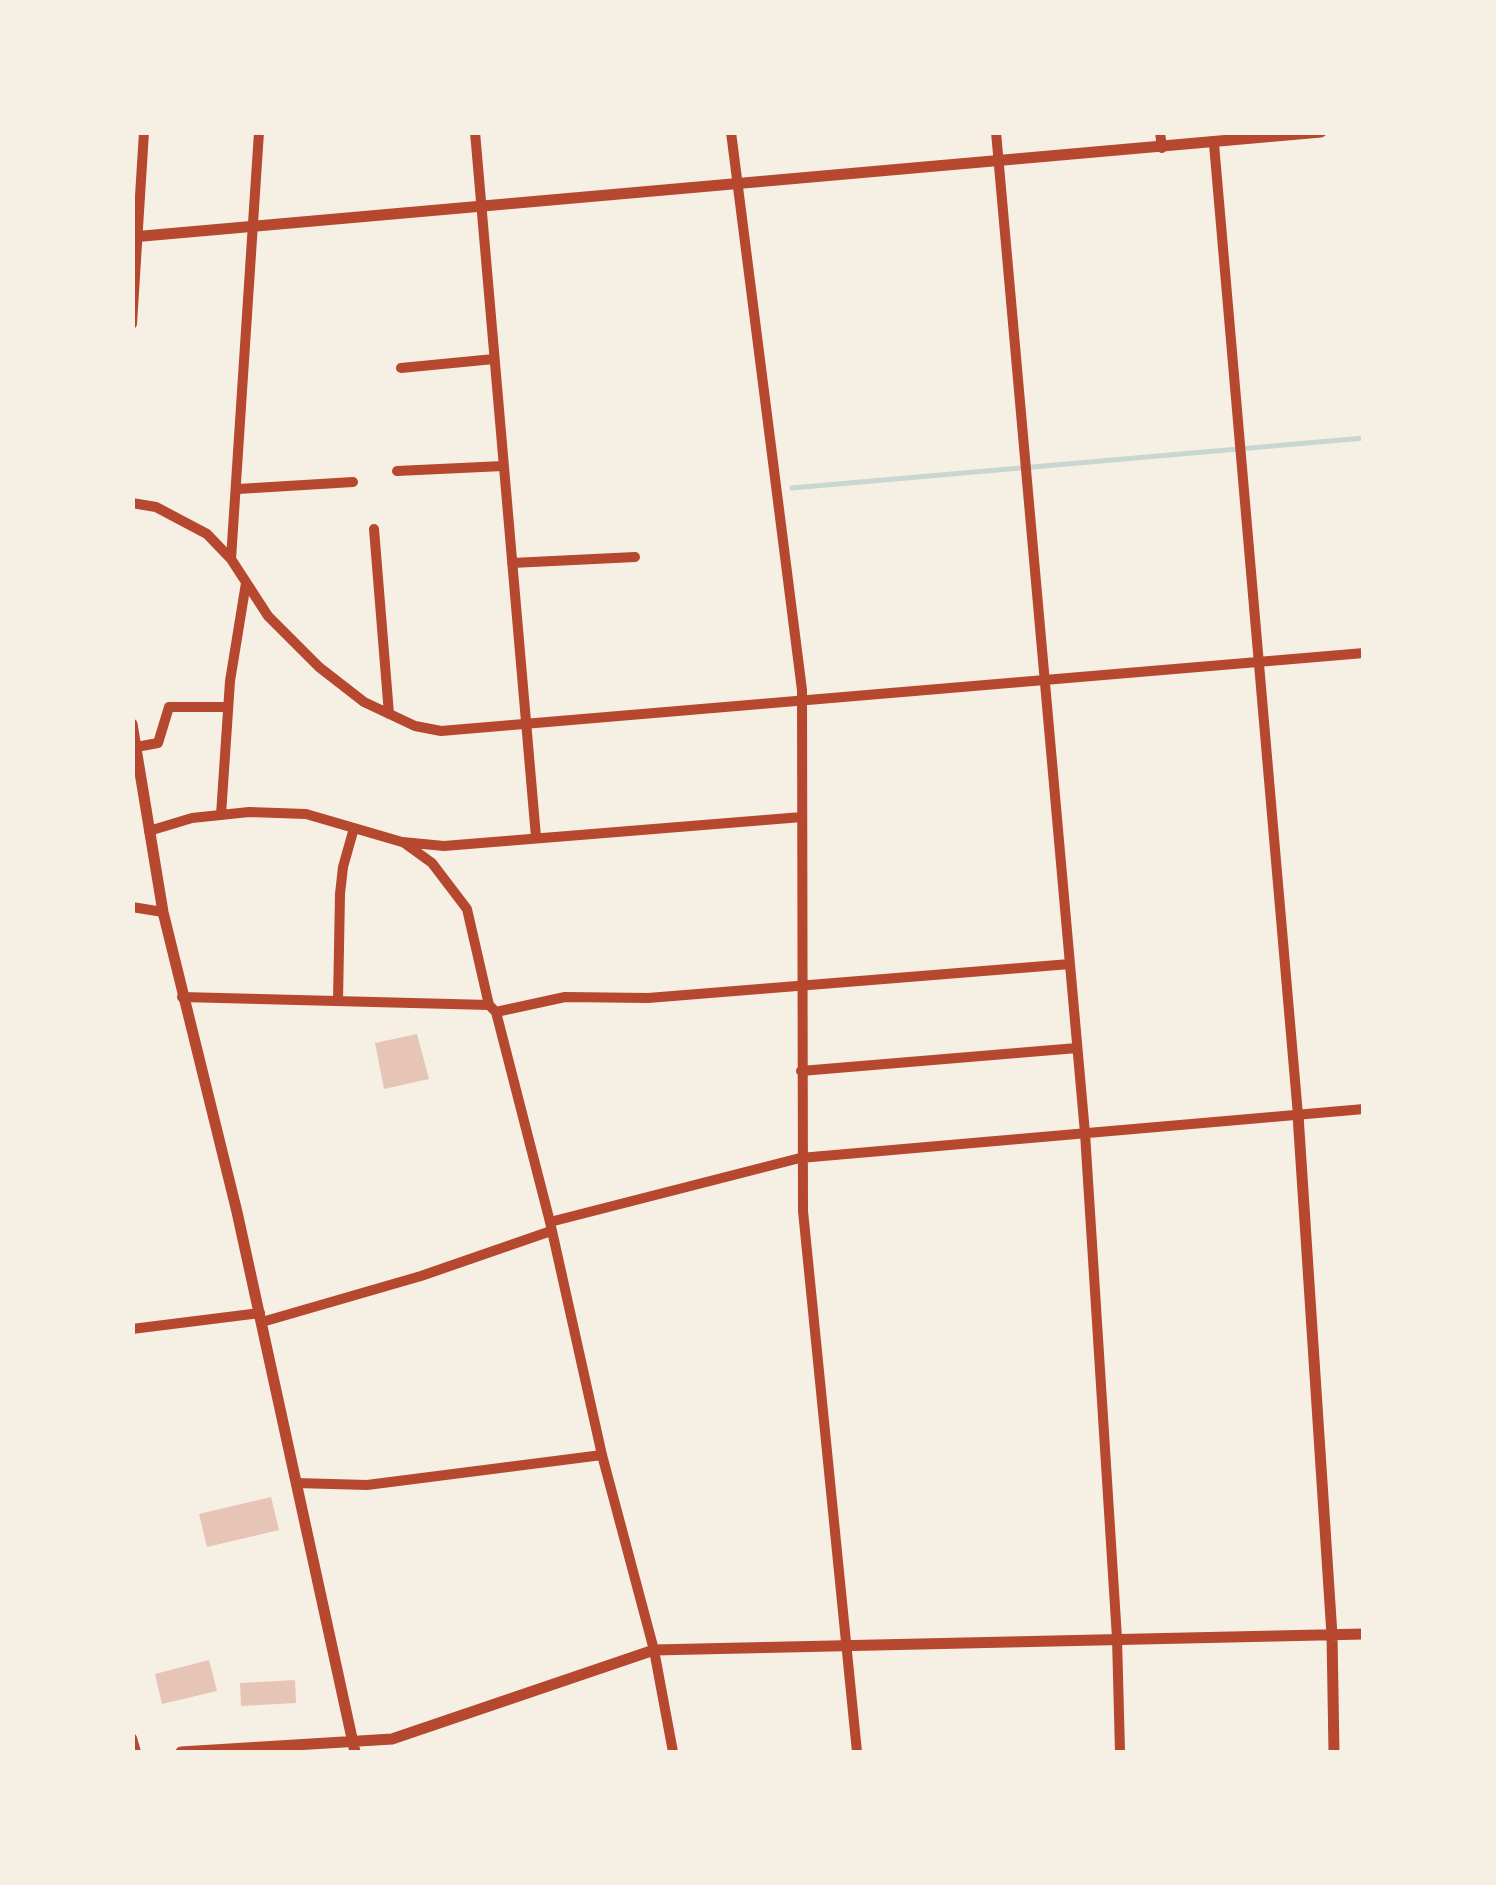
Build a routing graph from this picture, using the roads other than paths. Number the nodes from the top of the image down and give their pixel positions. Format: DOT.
graph roads {
  1 [pos="144,132"];
  2 [pos="259,132"];
  3 [pos="475,132"];
  4 [pos="731,132"];
  5 [pos="996,132"];
  6 [pos="1160,132"];
  7 [pos="1317,133"];
  8 [pos="1214,144"];
  9 [pos="1162,148"];
  10 [pos="998,162"];
  11 [pos="738,185"];
  12 [pos="482,207"];
  13 [pos="252,228"];
  14 [pos="134,237"];
  15 [pos="132,324"];
  16 [pos="494,360"];
  17 [pos="401,368"];
  18 [pos="504,466"];
  19 [pos="397,471"];
  20 [pos="353,482"];
  21 [pos="238,488"];
  22 [pos="132,503"];
  23 [pos="374,529"];
  24 [pos="636,557"];
  25 [pos="231,559"];
  26 [pos="512,563"];
  27 [pos="246,582"];
  28 [pos="1364,653"];
  29 [pos="1257,662"];
  30 [pos="1044,681"];
  31 [pos="802,702"];
  32 [pos="228,707"];
  33 [pos="389,714"];
  34 [pos="526,726"];
  35 [pos="134,735"];
  36 [pos="221,815"];
  37 [pos="802,817"];
  38 [pos="354,828"];
  39 [pos="149,831"];
  40 [pos="536,837"];
  41 [pos="402,842"];
  42 [pos="132,908"];
  43 [pos="163,912"];
  44 [pos="1070,964"];
  45 [pos="801,986"];
  46 [pos="182,997"];
  47 [pos="338,1001"];
  48 [pos="493,1008"];
  49 [pos="1078,1048"];
  50 [pos="801,1071"];
  51 [pos="1364,1110"];
  52 [pos="1298,1115"];
  53 [pos="1085,1133"];
  54 [pos="800,1158"];
  55 [pos="550,1227"];
  56 [pos="261,1318"];
  57 [pos="132,1329"];
  58 [pos="602,1456"];
  59 [pos="296,1483"];
  60 [pos="1364,1634"];
  61 [pos="1332,1635"];
  62 [pos="1117,1638"];
  63 [pos="846,1646"];
  64 [pos="654,1650"];
  65 [pos="132,1738"];
  66 [pos="354,1747"];
  67 [pos="136,1752"];
  68 [pos="181,1752"];
  69 [pos="674,1752"];
  70 [pos="857,1752"];
  71 [pos="1120,1752"];
  72 [pos="1334,1752"];
  1 -- 14 [label="street"];
  2 -- 13 [label="street"];
  3 -- 12 [label="street"];
  4 -- 11 [label="street"];
  5 -- 10 [label="street"];
  6 -- 9 [label="street"];
  7 -- 8 [label="street"];
  8 -- 9 [label="street"];
  8 -- 29 [label="street"];
  9 -- 10 [label="street"];
  10 -- 11 [label="street"];
  10 -- 30 [label="street"];
  11 -- 12 [label="street"];
  11 -- 31 [label="street"];
  12 -- 13 [label="street"];
  12 -- 16 [label="street"];
  13 -- 14 [label="street"];
  13 -- 21 [label="street"];
  14 -- 15 [label="street"];
  16 -- 17 [label="street"];
  16 -- 18 [label="street"];
  18 -- 19 [label="street"];
  18 -- 26 [label="street"];
  20 -- 21 [label="street"];
  21 -- 25 [label="street"];
  22 -- 25 [label="street"];
  23 -- 33 [label="street"];
  24 -- 26 [label="street"];
  25 -- 27 [label="street"];
  26 -- 34 [label="street"];
  27 -- 32 [label="street"];
  27 -- 33 [label="street"];
  28 -- 29 [label="street"];
  29 -- 30 [label="street"];
  29 -- 52 [label="street"];
  30 -- 31 [label="street"];
  30 -- 44 [label="street"];
  31 -- 34 [label="street"];
  31 -- 37 [label="street"];
  32 -- 35 [label="street"];
  32 -- 36 [label="street"];
  33 -- 34 [label="street"];
  34 -- 40 [label="street"];
  35 -- 39 [label="street"];
  36 -- 38 [label="street"];
  36 -- 39 [label="street"];
  37 -- 40 [label="street"];
  37 -- 45 [label="street"];
  38 -- 41 [label="street"];
  38 -- 47 [label="street"];
  39 -- 43 [label="street"];
  40 -- 41 [label="street"];
  41 -- 48 [label="street"];
  42 -- 43 [label="street"];
  43 -- 46 [label="street"];
  44 -- 45 [label="street"];
  44 -- 49 [label="street"];
  45 -- 48 [label="street"];
  45 -- 50 [label="street"];
  46 -- 47 [label="street"];
  46 -- 56 [label="street"];
  47 -- 48 [label="street"];
  48 -- 55 [label="street"];
  49 -- 50 [label="street"];
  49 -- 53 [label="street"];
  50 -- 54 [label="street"];
  51 -- 52 [label="street"];
  52 -- 53 [label="street"];
  52 -- 61 [label="street"];
  53 -- 54 [label="street"];
  53 -- 62 [label="street"];
  54 -- 55 [label="street"];
  54 -- 63 [label="street"];
  55 -- 56 [label="street"];
  55 -- 58 [label="street"];
  56 -- 57 [label="street"];
  56 -- 59 [label="street"];
  58 -- 59 [label="street"];
  58 -- 64 [label="street"];
  59 -- 66 [label="street"];
  60 -- 61 [label="street"];
  61 -- 62 [label="street"];
  61 -- 72 [label="street"];
  62 -- 63 [label="street"];
  62 -- 71 [label="street"];
  63 -- 64 [label="street"];
  63 -- 70 [label="street"];
  64 -- 66 [label="street"];
  64 -- 69 [label="street"];
  65 -- 67 [label="street"];
  66 -- 68 [label="street"];
}
